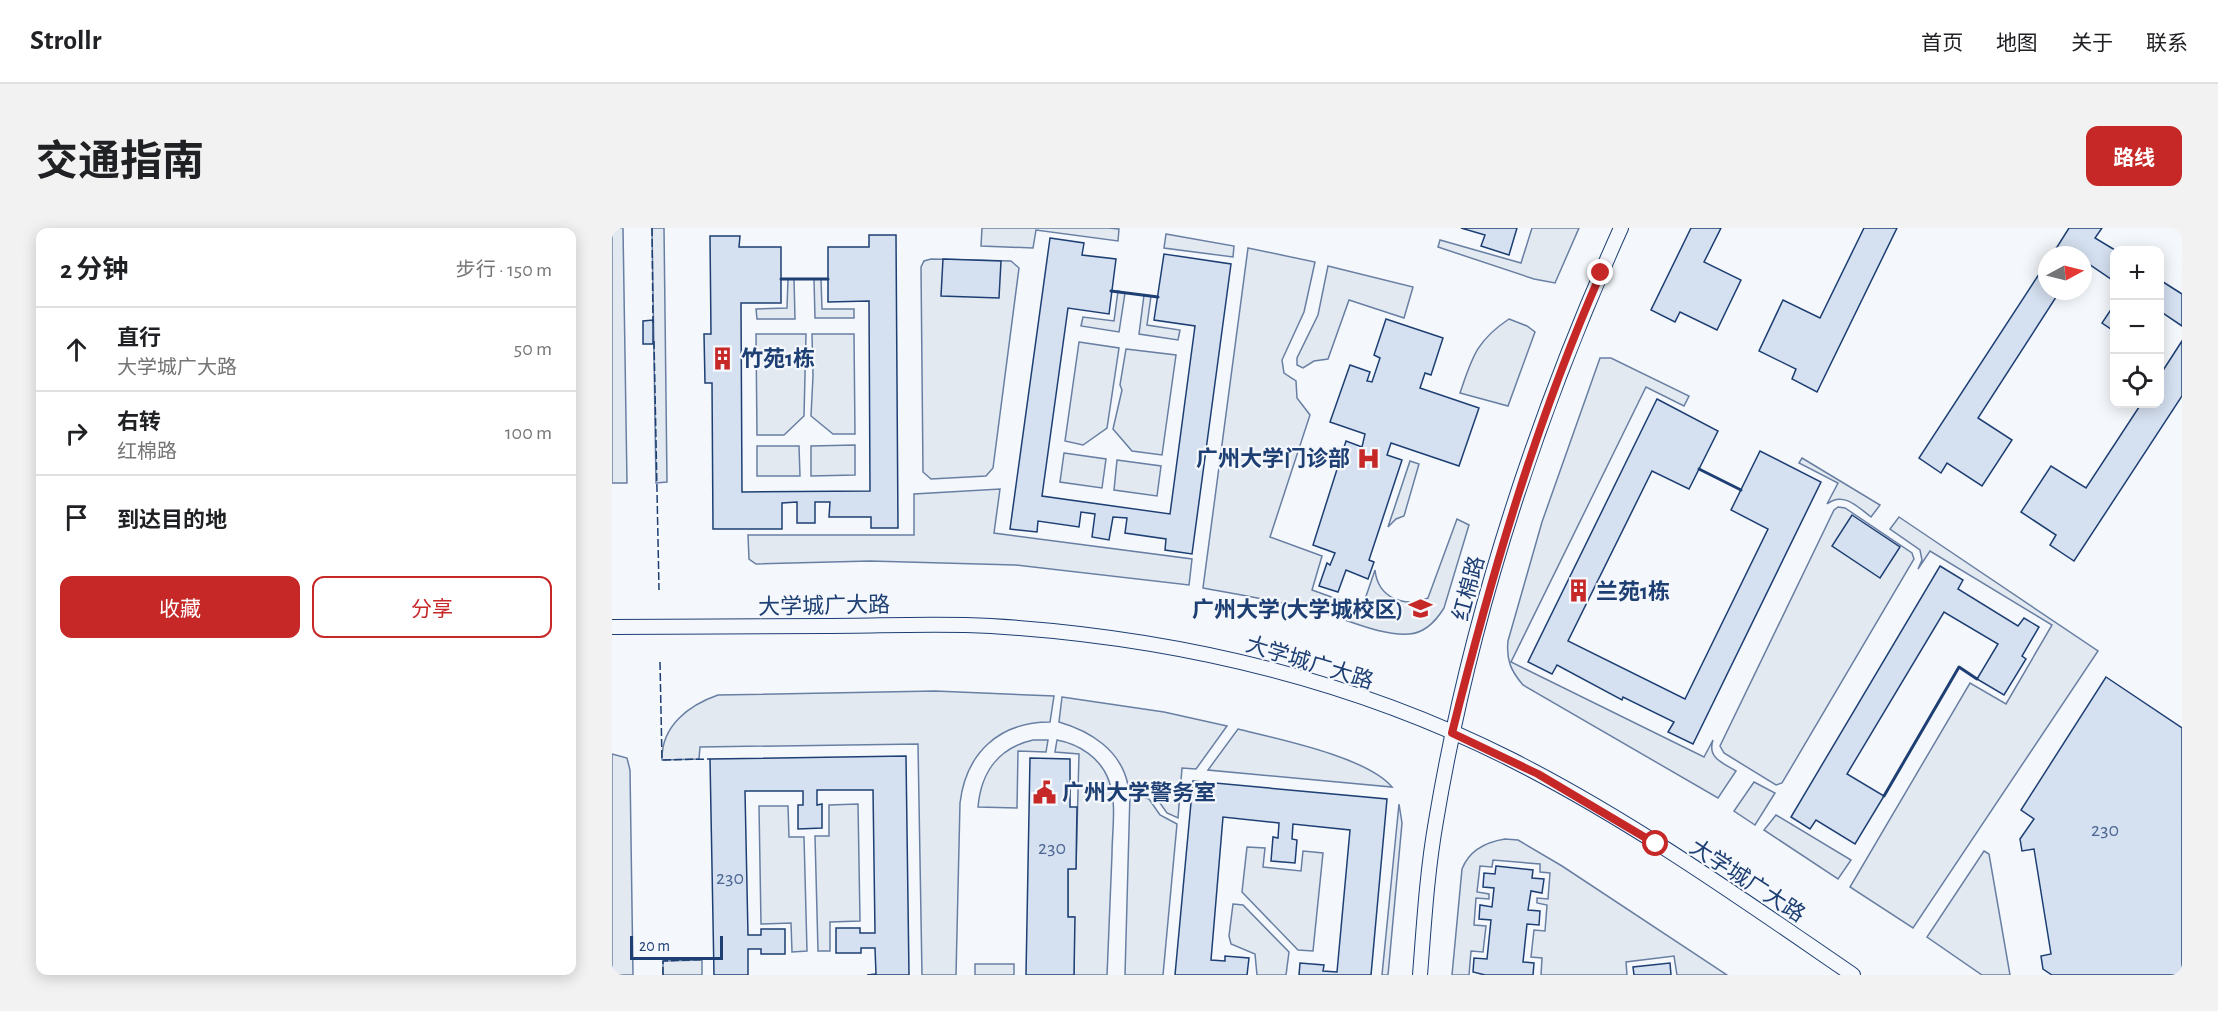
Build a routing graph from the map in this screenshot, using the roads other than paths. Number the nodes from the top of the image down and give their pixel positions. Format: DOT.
graph roads {
  1 [pos="1621,228"];
  2 [pos="612,627"];
  3 [pos="1452,733"];
  4 [pos="1420,975"];
  5 [pos="1853,975"];
  1 -- 3 [label="lane, 红棉路"];
  2 -- 3 [label="lane, 大学城广大路"];
  3 -- 4 [label="lane, 红棉路"];
  3 -- 5 [label="lane, 大学城广大路"];
}
